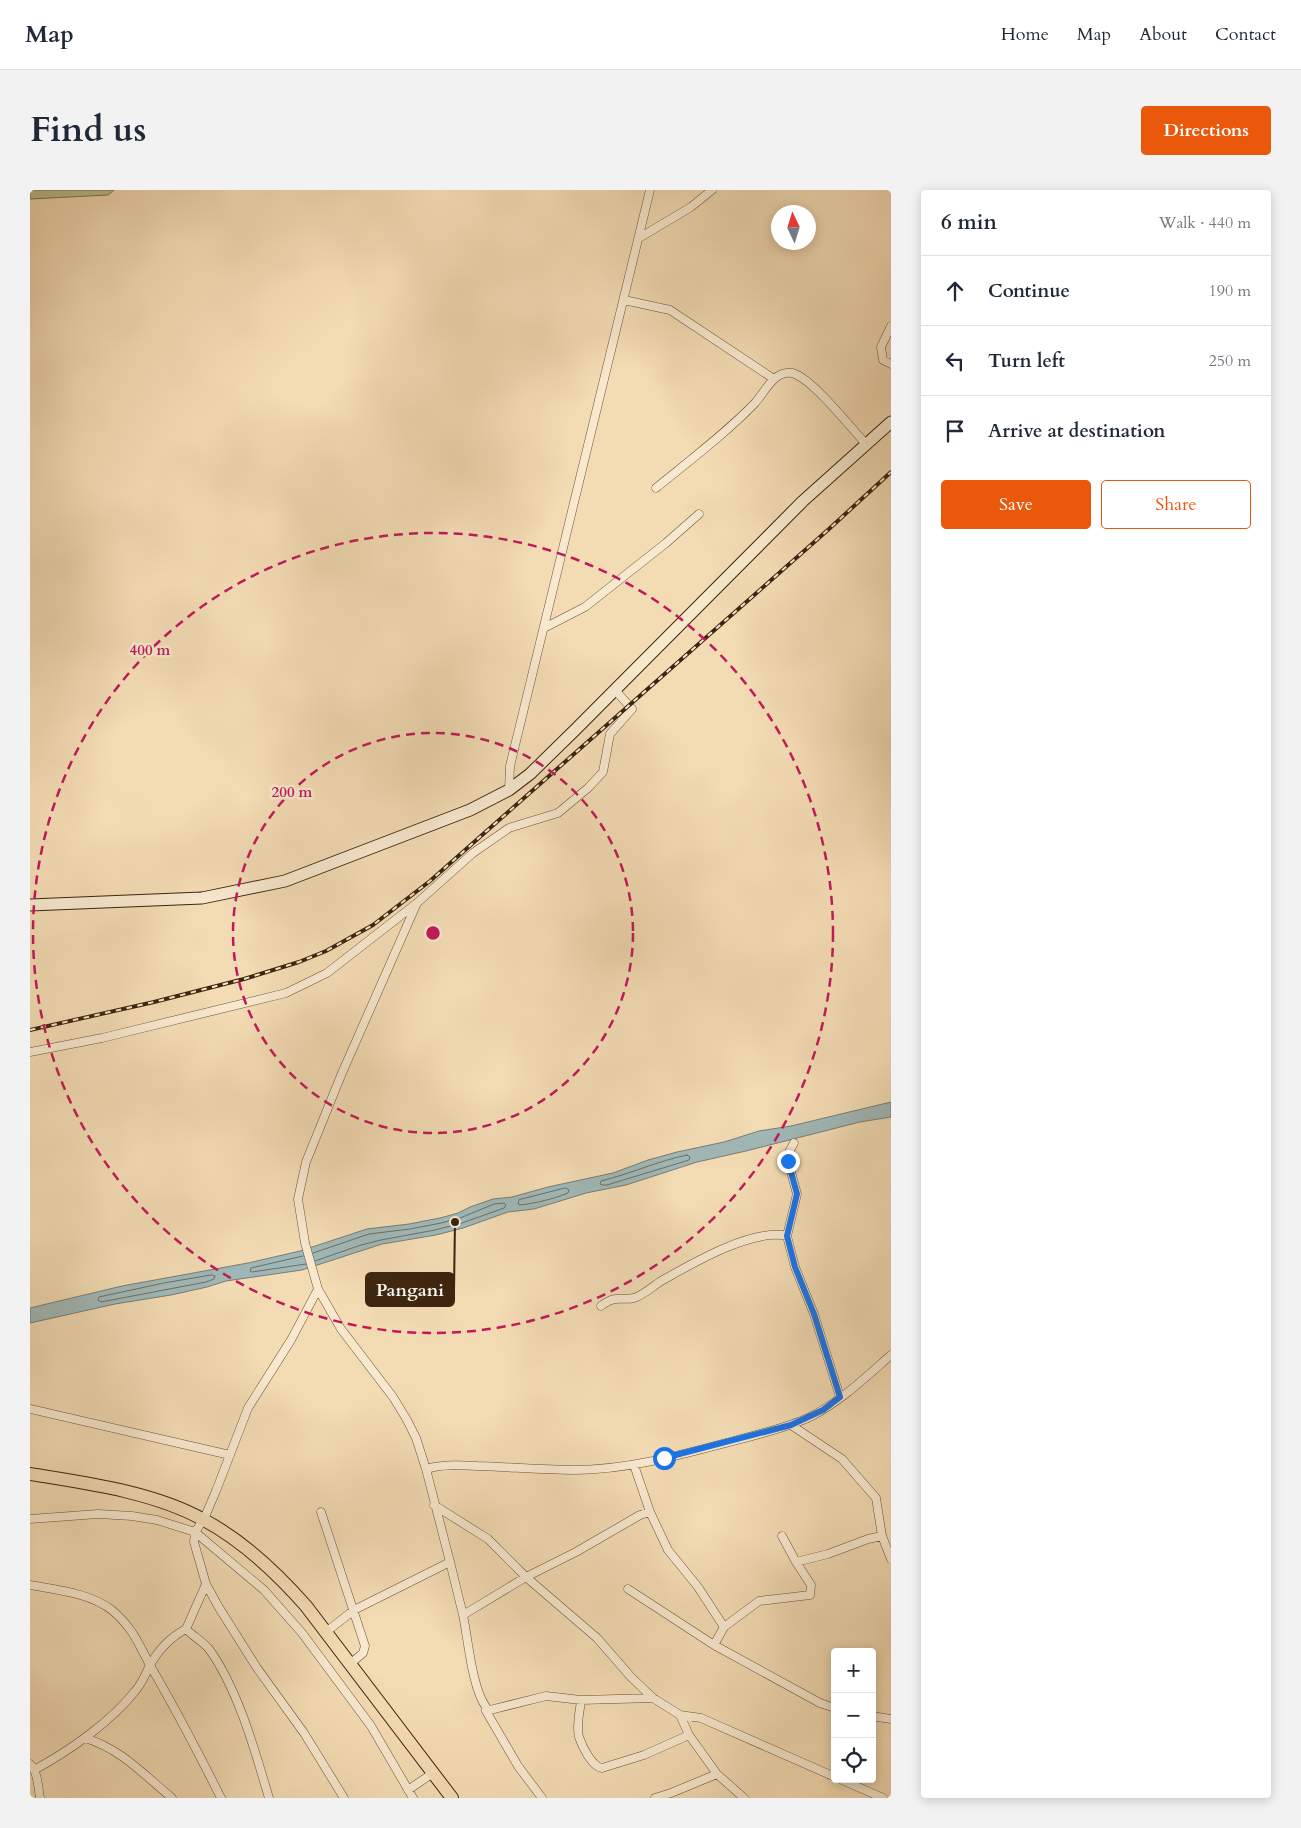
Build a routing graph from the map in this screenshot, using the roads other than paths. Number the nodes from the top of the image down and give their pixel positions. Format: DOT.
graph roads {
  1 [pos="650,190"];
  2 [pos="712,190"];
  3 [pos="639,238"];
  4 [pos="624,300"];
  5 [pos="891,326"];
  6 [pos="891,364"];
  7 [pos="774,379"];
  8 [pos="891,422"];
  9 [pos="866,444"];
  10 [pos="656,488"];
  11 [pos="699,514"];
  12 [pos="544,628"];
  13 [pos="615,690"];
  14 [pos="509,790"];
  15 [pos="416,903"];
  16 [pos="30,905"];
  17 [pos="30,1052"];
  18 [pos="794,1143"];
  19 [pos="787,1236"];
  20 [pos="318,1288"];
  21 [pos="601,1306"];
  22 [pos="891,1354"];
  23 [pos="840,1397"];
  24 [pos="30,1409"];
  25 [pos="791,1425"];
  26 [pos="230,1455"];
  27 [pos="634,1465"];
  28 [pos="426,1469"];
  29 [pos="30,1474"];
  30 [pos="434,1505"];
  31 [pos="321,1512"];
  32 [pos="650,1512"];
  33 [pos="204,1519"];
  34 [pos="30,1520"];
  35 [pos="195,1532"];
  36 [pos="782,1536"];
  37 [pos="882,1536"];
  38 [pos="891,1559"];
  39 [pos="450,1562"];
  40 [pos="796,1562"];
  41 [pos="526,1577"];
  42 [pos="206,1584"];
  43 [pos="30,1585"];
  44 [pos="628,1589"];
  45 [pos="354,1610"];
  46 [pos="463,1615"];
  47 [pos="724,1627"];
  48 [pos="186,1629"];
  49 [pos="326,1632"];
  50 [pos="714,1645"];
  51 [pos="350,1664"];
  52 [pos="150,1665"];
  53 [pos="653,1698"];
  54 [pos="580,1700"];
  55 [pos="831,1707"];
  56 [pos="486,1711"];
  57 [pos="680,1715"];
  58 [pos="876,1717"];
  59 [pos="891,1719"];
  60 [pos="689,1735"];
  61 [pos="84,1738"];
  62 [pos="32,1767"];
  63 [pos="433,1773"];
  64 [pos="717,1774"];
  65 [pos="831,1775"];
  66 [pos="849,1783"];
  67 [pos="408,1790"];
  68 [pos="40,1798"];
  69 [pos="172,1798"];
  70 [pos="221,1798"];
  71 [pos="269,1798"];
  72 [pos="344,1798"];
  73 [pos="413,1798"];
  74 [pos="452,1798"];
  75 [pos="542,1798"];
  76 [pos="655,1798"];
  77 [pos="744,1798"];
  78 [pos="883,1798"];
  1 -- 3 [label="street"];
  2 -- 3 [label="street"];
  3 -- 4 [label="street"];
  4 -- 7 [label="street"];
  4 -- 12 [label="street"];
  5 -- 6 [label="street"];
  7 -- 9 [label="street"];
  7 -- 10 [label="street"];
  8 -- 9 [label="main road"];
  9 -- 13 [label="main road"];
  11 -- 12 [label="street"];
  12 -- 14 [label="street"];
  13 -- 14 [label="main road"];
  13 -- 15 [label="street"];
  14 -- 16 [label="main road"];
  15 -- 17 [label="street"];
  15 -- 20 [label="street"];
  18 -- 19 [label="street"];
  19 -- 21 [label="street"];
  19 -- 23 [label="street"];
  20 -- 26 [label="street"];
  20 -- 28 [label="street"];
  22 -- 23 [label="street"];
  23 -- 25 [label="street"];
  24 -- 26 [label="street"];
  25 -- 27 [label="street"];
  25 -- 37 [label="street"];
  26 -- 33 [label="street"];
  27 -- 28 [label="street"];
  27 -- 32 [label="street"];
  28 -- 30 [label="street"];
  29 -- 33 [label="highway"];
  30 -- 39 [label="street"];
  30 -- 41 [label="street"];
  31 -- 45 [label="street"];
  32 -- 41 [label="street"];
  32 -- 47 [label="street"];
  33 -- 35 [label="street"];
  33 -- 49 [label="highway"];
  34 -- 35 [label="street"];
  35 -- 42 [label="street"];
  35 -- 67 [label="street"];
  36 -- 40 [label="street"];
  37 -- 38 [label="street"];
  37 -- 40 [label="street"];
  39 -- 45 [label="street"];
  39 -- 46 [label="street"];
  40 -- 47 [label="street"];
  41 -- 46 [label="street"];
  41 -- 53 [label="street"];
  42 -- 48 [label="street"];
  42 -- 72 [label="street"];
  43 -- 52 [label="street"];
  44 -- 50 [label="street"];
  45 -- 49 [label="street"];
  45 -- 51 [label="street"];
  46 -- 56 [label="street"];
  47 -- 50 [label="street"];
  48 -- 52 [label="street"];
  48 -- 71 [label="street"];
  49 -- 51 [label="highway"];
  50 -- 55 [label="street"];
  51 -- 63 [label="highway"];
  52 -- 61 [label="street"];
  52 -- 70 [label="street"];
  53 -- 54 [label="street"];
  53 -- 57 [label="street"];
  54 -- 56 [label="street"];
  54 -- 60 [label="street"];
  56 -- 75 [label="street"];
  57 -- 60 [label="street"];
  57 -- 65 [label="street"];
  58 -- 59 [label="street"];
  60 -- 64 [label="street"];
  61 -- 62 [label="street"];
  61 -- 69 [label="street"];
  62 -- 68 [label="street"];
  63 -- 67 [label="street"];
  63 -- 74 [label="highway"];
  64 -- 76 [label="street"];
  64 -- 77 [label="street"];
  66 -- 78 [label="street"];
  67 -- 73 [label="street"];
}
